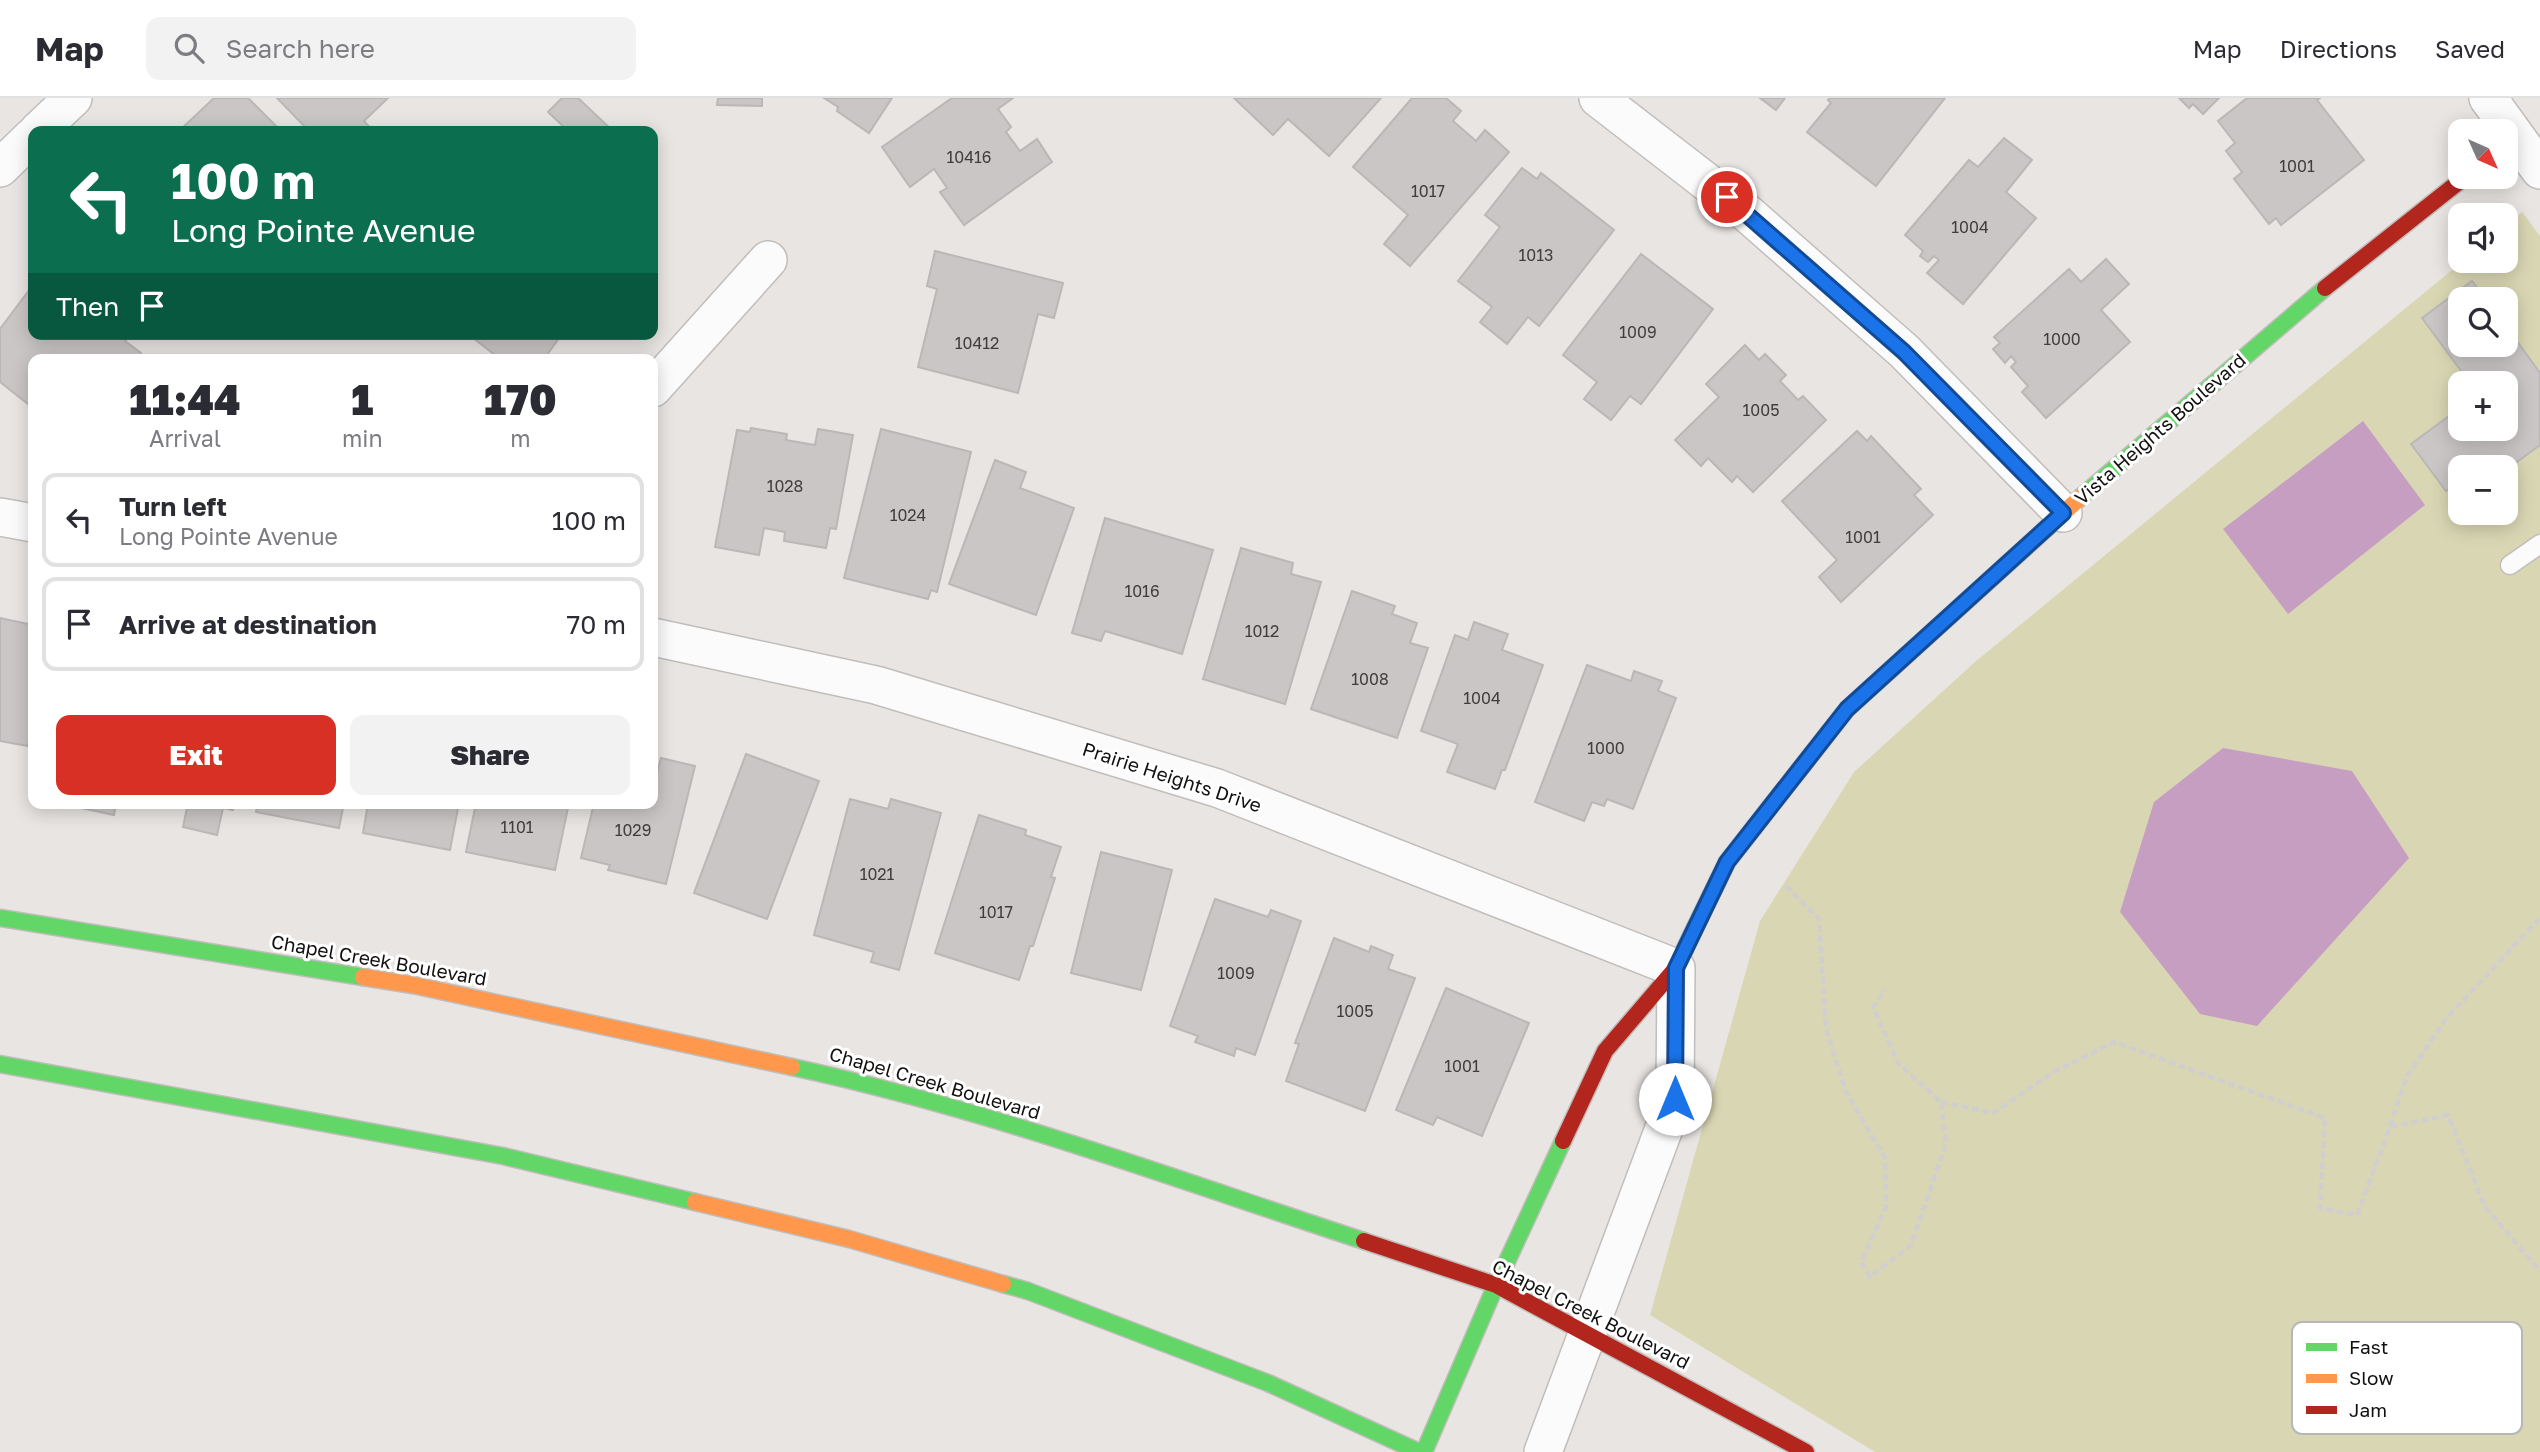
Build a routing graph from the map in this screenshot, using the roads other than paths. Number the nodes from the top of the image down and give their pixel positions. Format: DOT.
graph roads {
  1 [pos="73,98"];
  2 [pos="1598,98"];
  3 [pos="2488,98"];
  4 [pos="43,126"];
  5 [pos="2521,133"];
  6 [pos="28,141"];
  7 [pos="0,168"];
  8 [pos="2540,170"];
  9 [pos="2450,189"];
  10 [pos="768,260"];
  11 [pos="658,382"];
  12 [pos="2063,513"];
  13 [pos="0,517"];
  14 [pos="28,522"];
  15 [pos="2540,544"];
  16 [pos="2510,565"];
  17 [pos="658,638"];
  18 [pos="0,918"];
  19 [pos="1676,968"];
  20 [pos="0,1064"];
  21 [pos="1496,1284"];
  22 [pos="1589,1334"];
  23 [pos="1422,1452"];
  24 [pos="1543,1452"];
  25 [pos="1806,1452"];
  1 -- 4 [label="street"];
  2 -- 12 [label="street"];
  3 -- 5 [label="street"];
  5 -- 8 [label="street"];
  6 -- 7 [label="street"];
  9 -- 12 [label="main road, Vista Heights Boulevard"];
  10 -- 11 [label="street"];
  12 -- 19 [label="main road, Vista Heights Boulevard"];
  13 -- 14 [label="street"];
  15 -- 16 [label="lane"];
  17 -- 19 [label="street, Prairie Heights Drive"];
  18 -- 21 [label="main road, Chapel Creek Boulevard"];
  19 -- 21 [label="main road, Vista Heights Boulevard"];
  19 -- 22 [label="street, Vista Heights Boulevard"];
  20 -- 23 [label="main road"];
  21 -- 22 [label="main road, Chapel Creek Boulevard"];
  21 -- 23 [label="main road, Vista Heights Boulevard"];
  22 -- 24 [label="street, Vista Heights Boulevard"];
  22 -- 25 [label="main road, Chapel Creek Boulevard"];
}
